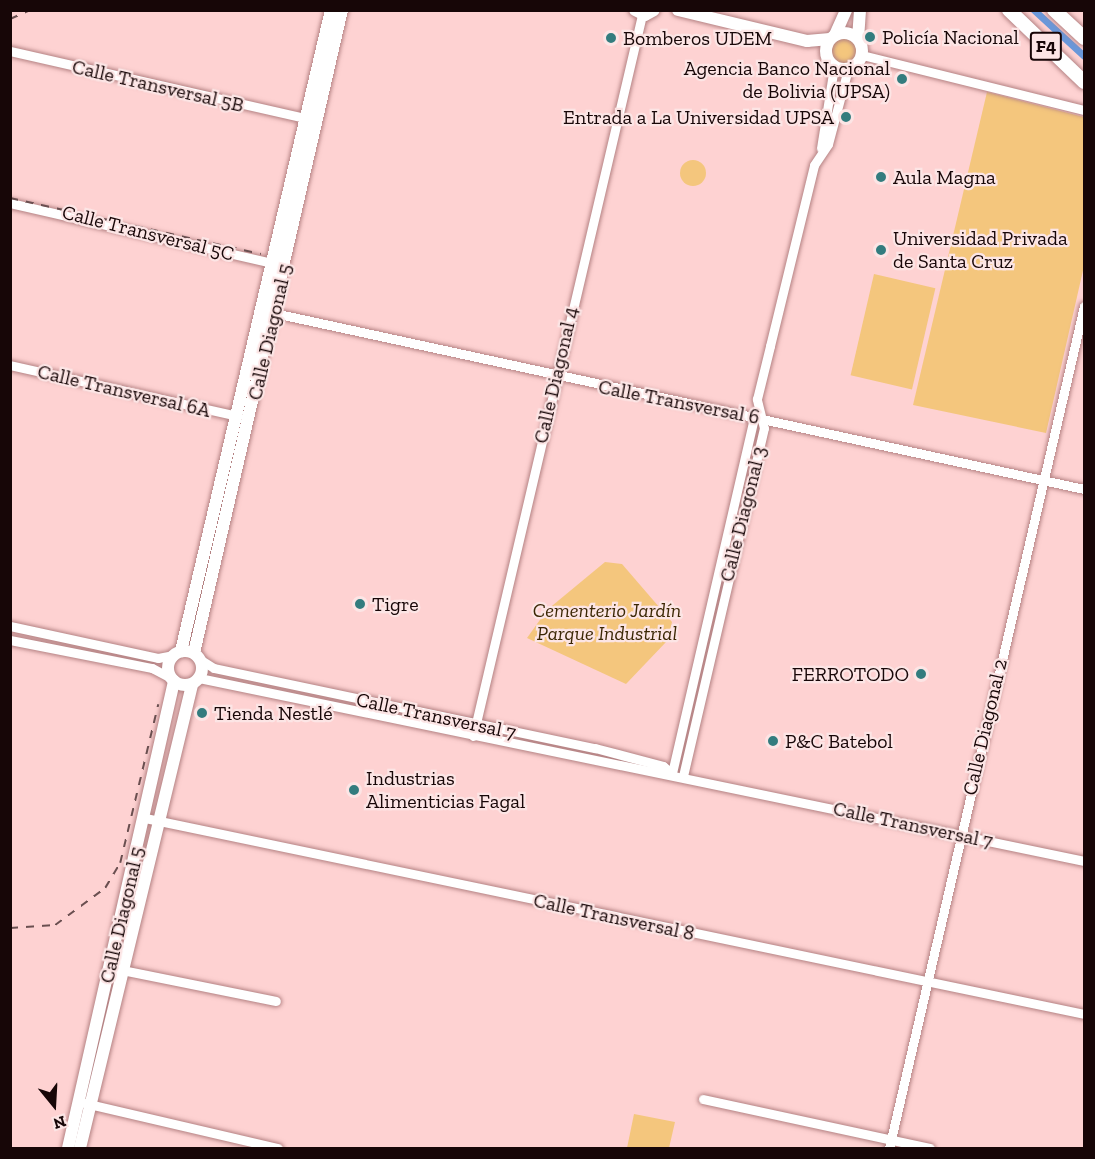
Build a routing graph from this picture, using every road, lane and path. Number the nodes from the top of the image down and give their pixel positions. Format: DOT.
graph roads {
  1 [pos="331,10"];
  2 [pos="342,10"];
  3 [pos="654,10"];
  4 [pos="678,10"];
  5 [pos="846,10"];
  6 [pos="860,10"];
  7 [pos="1009,10"];
  8 [pos="638,13"];
  9 [pos="1063,13"];
  10 [pos="330,37"];
  11 [pos="832,37"];
  12 [pos="1084,38"];
  13 [pos="858,39"];
  14 [pos="807,41"];
  15 [pos="10,51"];
  16 [pos="862,55"];
  17 [pos="831,62"];
  18 [pos="848,69"];
  19 [pos="1084,82"];
  20 [pos="1084,110"];
  21 [pos="306,118"];
  22 [pos="823,118"];
  23 [pos="834,121"];
  24 [pos="821,148"];
  25 [pos="10,203"];
  26 [pos="293,203"];
  27 [pos="279,265"];
  28 [pos="1084,306"];
  29 [pos="274,313"];
  30 [pos="10,365"];
  31 [pos="556,378"];
  32 [pos="238,416"];
  33 [pos="757,417"];
  34 [pos="226,463"];
  35 [pos="239,466"];
  36 [pos="1042,479"];
  37 [pos="1084,489"];
  38 [pos="10,626"];
  39 [pos="10,640"];
  40 [pos="86,643"];
  41 [pos="83,655"];
  42 [pos="187,655"];
  43 [pos="172,679"];
  44 [pos="195,681"];
  45 [pos="291,686"];
  46 [pos="289,696"];
  47 [pos="475,724"];
  48 [pos="473,736"];
  49 [pos="672,773"];
  50 [pos="683,776"];
  51 [pos="150,820"];
  52 [pos="960,835"];
  53 [pos="1084,861"];
  54 [pos="115,968"];
  55 [pos="926,983"];
  56 [pos="276,1001"];
  57 [pos="1084,1014"];
  58 [pos="703,1099"];
  59 [pos="85,1104"];
  60 [pos="890,1144"];
  61 [pos="68,1149"];
  62 [pos="80,1149"];
  63 [pos="278,1149"];
  64 [pos="930,1149"];
  1 -- 10 [label="main road, Calle Diagonal 5"];
  2 -- 10 [label="main road, Calle Diagonal 5"];
  3 -- 8 [label="main road"];
  4 -- 14 [label="main road"];
  5 -- 11 [label="main road"];
  6 -- 13 [label="main road"];
  7 -- 19 [label="highway, F4"];
  8 -- 31 [label="street, Calle Diagonal 4"];
  9 -- 12 [label="highway, F4"];
  10 -- 21 [label="main road, Calle Diagonal 5"];
  10 -- 26 [label="main road, Calle Diagonal 5"];
  11 -- 13 [label="main road"];
  11 -- 14 [label="main road"];
  11 -- 17 [label="main road"];
  13 -- 16 [label="main road"];
  14 -- 17 [label="main road"];
  15 -- 21 [label="street, Calle Transversal 5B"];
  16 -- 18 [label="main road"];
  16 -- 20 [label="street"];
  17 -- 18 [label="main road"];
  17 -- 22 [label="street, Calle Diagonal 3"];
  18 -- 23 [label="street, Calle Diagonal 3"];
  21 -- 26 [label="main road, Calle Diagonal 5"];
  22 -- 23 [label="street"];
  22 -- 24 [label="street, Calle Diagonal 3"];
  23 -- 24 [label="street, Calle Diagonal 3"];
  24 -- 33 [label="street, Calle Diagonal 3"];
  25 -- 27 [label="street, Calle Transversal 5C"];
  26 -- 27 [label="main road, Calle Diagonal 5"];
  27 -- 29 [label="main road, Calle Diagonal 5"];
  27 -- 32 [label="main road, Calle Diagonal 5"];
  28 -- 36 [label="street, Calle Diagonal 2"];
  29 -- 31 [label="street, Calle Transversal 6"];
  29 -- 35 [label="main road, Calle Diagonal 5"];
  30 -- 32 [label="street, Calle Transversal 6A"];
  31 -- 33 [label="street, Calle Transversal 6"];
  31 -- 47 [label="street, Calle Diagonal 4"];
  32 -- 34 [label="main road, Calle Diagonal 5"];
  33 -- 36 [label="street, Calle Transversal 6"];
  33 -- 49 [label="street"];
  33 -- 50 [label="street, Calle Diagonal 3"];
  34 -- 35 [label="main road"];
  34 -- 42 [label="main road, Calle Diagonal 5"];
  35 -- 42 [label="main road, Calle Diagonal 5"];
  36 -- 37 [label="street, Calle Transversal 6"];
  36 -- 52 [label="street, Calle Diagonal 2"];
  38 -- 40 [label="street, Calle Transversal 7"];
  39 -- 41 [label="street"];
  40 -- 41 [label="street"];
  40 -- 42 [label="street, Calle Transversal 7"];
  41 -- 43 [label="street"];
  42 -- 43 [label="main road, Calle Diagonal 5"];
  42 -- 44 [label="main road, Calle Diagonal 5"];
  42 -- 45 [label="street, Calle Transversal 7"];
  43 -- 44 [label="main road"];
  43 -- 51 [label="main road, Calle Diagonal 5"];
  44 -- 46 [label="street, Calle Transversal 7"];
  44 -- 51 [label="main road, Calle Diagonal 5"];
  45 -- 46 [label="street"];
  45 -- 47 [label="street, Calle Transversal 7"];
  46 -- 48 [label="street, Calle Transversal 7"];
  47 -- 48 [label="street, Calle Diagonal 4"];
  47 -- 49 [label="street, Calle Transversal 7"];
  48 -- 49 [label="street, Calle Transversal 7"];
  49 -- 50 [label="street, Calle Transversal 7"];
  50 -- 52 [label="street, Calle Transversal 7"];
  51 -- 54 [label="main road, Calle Diagonal 5"];
  51 -- 55 [label="street, Calle Transversal 8"];
  52 -- 53 [label="street, Calle Transversal 7"];
  52 -- 55 [label="street, Calle Diagonal 2"];
  54 -- 56 [label="street"];
  54 -- 59 [label="main road, Calle Diagonal 5"];
  55 -- 57 [label="street, Calle Transversal 8"];
  55 -- 60 [label="street, Calle Diagonal 2"];
  58 -- 60 [label="street"];
  59 -- 61 [label="main road, Calle Diagonal 5"];
  59 -- 62 [label="main road, Calle Diagonal 5"];
  59 -- 63 [label="street"];
  60 -- 64 [label="street"];
}
